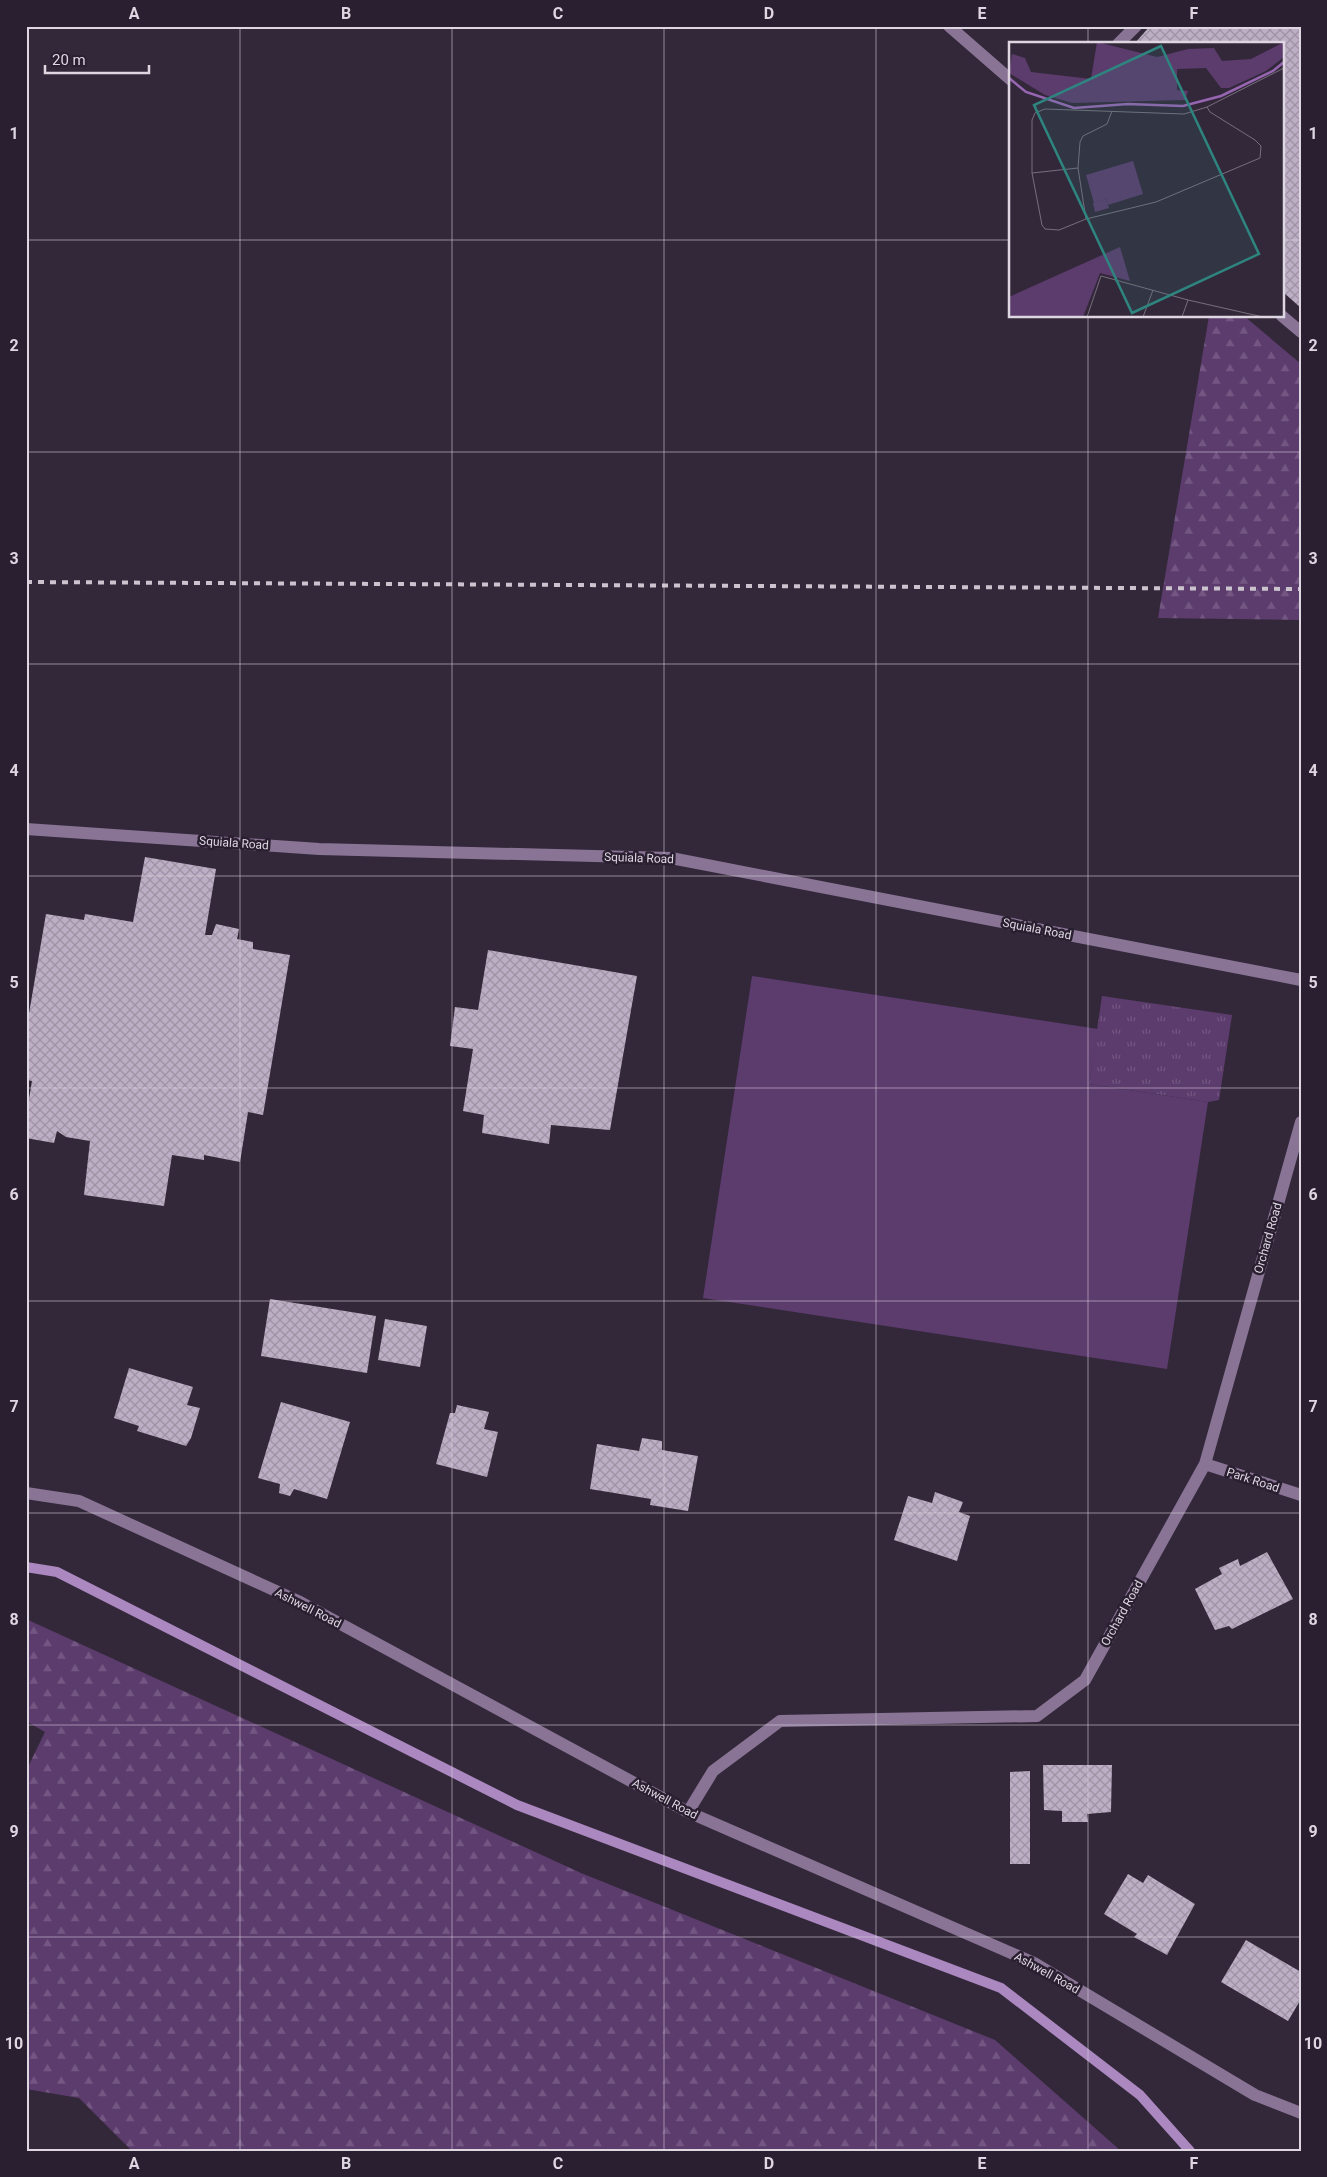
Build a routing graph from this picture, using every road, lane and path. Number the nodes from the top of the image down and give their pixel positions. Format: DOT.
graph roads {
  1 [pos="950,26"];
  2 [pos="1136,26"];
  3 [pos="1120,42"];
  4 [pos="1009,78"];
  5 [pos="1284,318"];
  6 [pos="1301,332"];
  7 [pos="26,829"];
  8 [pos="1301,980"];
  9 [pos="1301,1122"];
  10 [pos="1205,1464"];
  11 [pos="26,1493"];
  12 [pos="1301,1495"];
  13 [pos="688,1812"];
  14 [pos="1301,2113"];
  1 -- 4 [label="street"];
  2 -- 3 [label="street"];
  5 -- 6 [label="street"];
  7 -- 8 [label="street, Squiala Road"];
  9 -- 10 [label="street, Orchard Road"];
  10 -- 12 [label="street, Park Road"];
  10 -- 13 [label="street, Orchard Road"];
  11 -- 13 [label="street, Ashwell Road"];
  13 -- 14 [label="street, Ashwell Road"];
}
